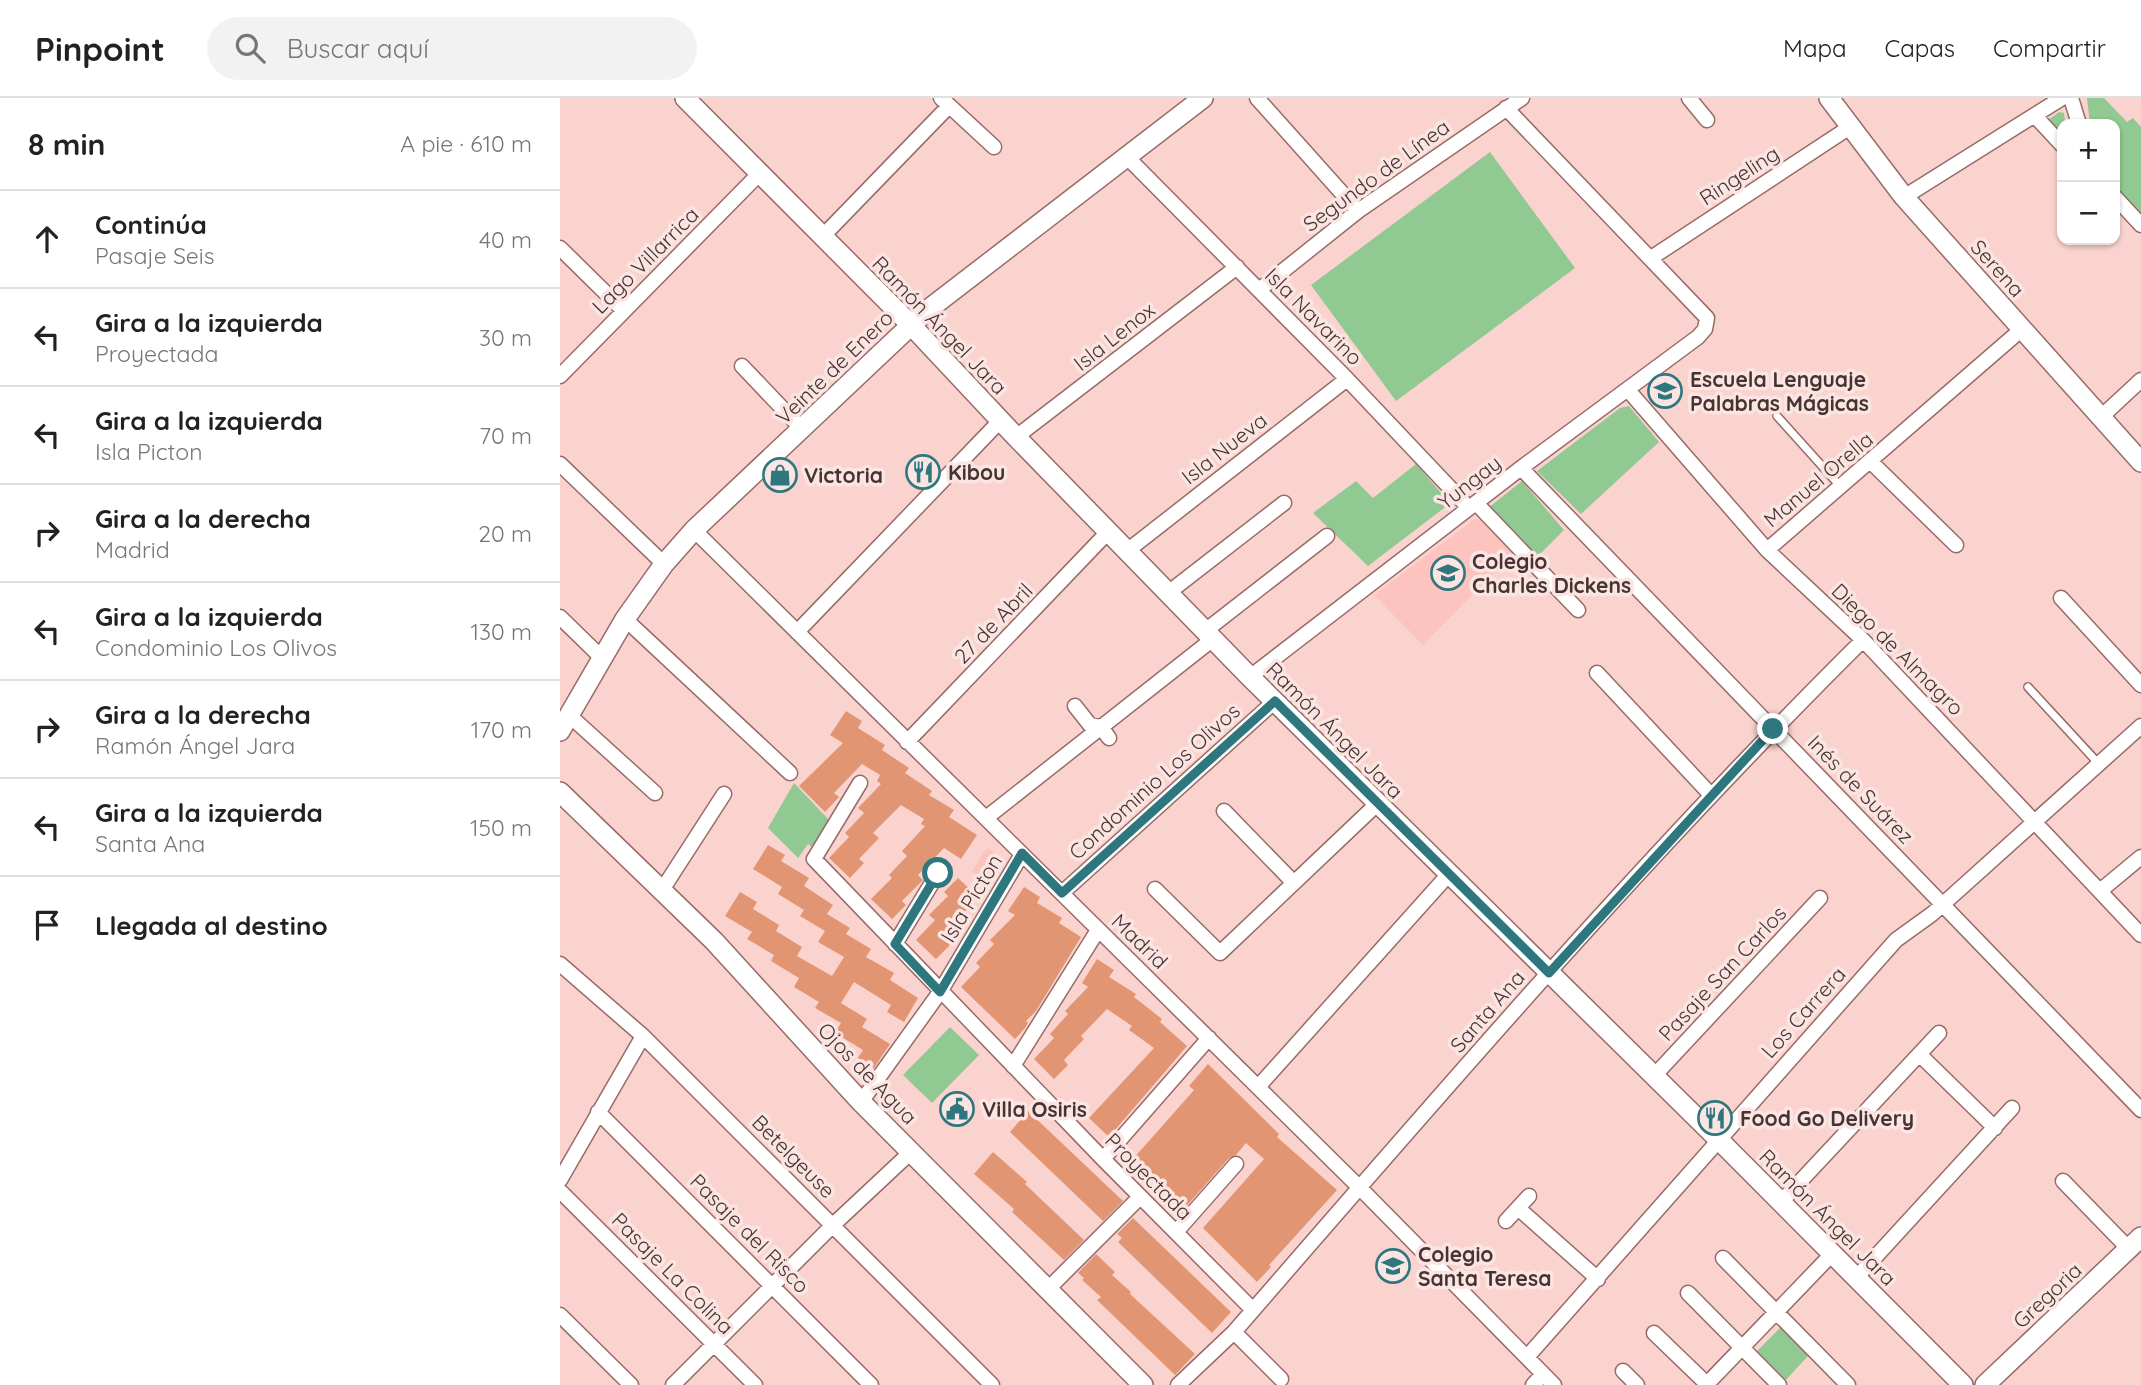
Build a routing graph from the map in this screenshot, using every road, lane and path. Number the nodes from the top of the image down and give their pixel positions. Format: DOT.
graph roads {
  1 [pos="685,98"];
  2 [pos="1203,98"];
  3 [pos="1257,98"];
  4 [pos="1522,98"];
  5 [pos="1689,98"];
  6 [pos="1829,98"];
  7 [pos="2062,98"];
  8 [pos="2071,98"];
  9 [pos="945,102"];
  10 [pos="1506,108"];
  11 [pos="2035,116"];
  12 [pos="2077,119"];
  13 [pos="1707,120"];
  14 [pos="1850,127"];
  15 [pos="2057,140"];
  16 [pos="994,147"];
  17 [pos="1126,156"];
  18 [pos="760,173"];
  19 [pos="1904,197"];
  20 [pos="2120,202"];
  21 [pos="1357,211"];
  22 [pos="2141,225"];
  23 [pos="823,236"];
  24 [pos="560,248"];
  25 [pos="1651,258"];
  26 [pos="1237,267"];
  27 [pos="1259,290"];
  28 [pos="623,310"];
  29 [pos="911,325"];
  30 [pos="2022,329"];
  31 [pos="742,366"];
  32 [pos="560,376"];
  33 [pos="1348,379"];
  34 [pos="2141,380"];
  35 [pos="1628,390"];
  36 [pos="1777,416"];
  37 [pos="2100,418"];
  38 [pos="1000,421"];
  39 [pos="802,429"];
  40 [pos="1016,438"];
  41 [pos="1871,462"];
  42 [pos="2141,462"];
  43 [pos="560,464"];
  44 [pos="1521,468"];
  45 [pos="1840,486"];
  46 [pos="1284,503"];
  47 [pos="1472,505"];
  48 [pos="695,530"];
  49 [pos="1108,532"];
  50 [pos="1327,536"];
  51 [pos="1956,545"];
  52 [pos="1767,550"];
  53 [pos="1127,551"];
  54 [pos="664,564"];
  55 [pos="1168,593"];
  56 [pos="2062,598"];
  57 [pos="1578,610"];
  58 [pos="560,617"];
  59 [pos="625,619"];
  60 [pos="797,632"];
  61 [pos="1209,635"];
  62 [pos="1863,639"];
  63 [pos="602,657"];
  64 [pos="1597,673"];
  65 [pos="1250,677"];
  66 [pos="2141,685"];
  67 [pos="2028,687"];
  68 [pos="1275,701"];
  69 [pos="1075,706"];
  70 [pos="565,723"];
  71 [pos="2141,726"];
  72 [pos="1773,729"];
  73 [pos="1105,733"];
  74 [pos="907,742"];
  75 [pos="2099,764"];
  76 [pos="790,773"];
  77 [pos="860,782"];
  78 [pos="560,792"];
  79 [pos="655,793"];
  80 [pos="724,794"];
  81 [pos="1711,795"];
  82 [pos="1377,804"];
  83 [pos="1224,811"];
  84 [pos="986,818"];
  85 [pos="2034,821"];
  86 [pos="1022,853"];
  87 [pos="2141,857"];
  88 [pos="938,873"];
  89 [pos="1449,874"];
  90 [pos="1294,883"];
  91 [pos="1155,889"];
  92 [pos="662,890"];
  93 [pos="2100,891"];
  94 [pos="1062,893"];
  95 [pos="1820,898"];
  96 [pos="1943,904"];
  97 [pos="1098,930"];
  98 [pos="2141,935"];
  99 [pos="895,944"];
  100 [pos="560,964"];
  101 [pos="1549,973"];
  102 [pos="940,992"];
  103 [pos="1939,1032"];
  104 [pos="643,1036"];
  105 [pos="1209,1038"];
  106 [pos="1920,1055"];
  107 [pos="1013,1066"];
  108 [pos="1654,1076"];
  109 [pos="1258,1087"];
  110 [pos="861,1102"];
  111 [pos="2012,1108"];
  112 [pos="2141,1110"];
  113 [pos="598,1112"];
  114 [pos="1995,1128"];
  115 [pos="1718,1139"];
  116 [pos="911,1152"];
  117 [pos="1102,1159"];
  118 [pos="1236,1164"];
  119 [pos="560,1180"];
  120 [pos="2063,1181"];
  121 [pos="1360,1188"];
  122 [pos="560,1191"];
  123 [pos="1529,1196"];
  124 [pos="1140,1197"];
  125 [pos="1781,1202"];
  126 [pos="1518,1208"];
  127 [pos="1506,1221"];
  128 [pos="834,1225"];
  129 [pos="1176,1232"];
  130 [pos="2135,1243"];
  131 [pos="1832,1254"];
  132 [pos="1723,1258"];
  133 [pos="1856,1278"];
  134 [pos="1598,1279"];
  135 [pos="773,1285"];
  136 [pos="1049,1288"];
  137 [pos="1688,1293"];
  138 [pos="1252,1310"];
  139 [pos="1775,1313"];
  140 [pos="560,1315"];
  141 [pos="1234,1332"];
  142 [pos="1654,1333"];
  143 [pos="715,1343"];
  144 [pos="1741,1348"];
  145 [pos="1527,1357"];
  146 [pos="1623,1371"];
  147 [pos="1281,1379"];
  148 [pos="1538,1380"];
  149 [pos="631,1385"];
  150 [pos="673,1385"];
  151 [pos="755,1385"];
  152 [pos="871,1385"];
  153 [pos="992,1385"];
  154 [pos="1143,1385"];
  155 [pos="1178,1385"];
  156 [pos="1554,1385"];
  157 [pos="1637,1385"];
  158 [pos="1707,1385"];
  159 [pos="1779,1385"];
  160 [pos="1848,1385"];
  161 [pos="1963,1385"];
  162 [pos="1984,1385"];
  1 -- 18 [label="main road, Ramón Ángel Jara"];
  2 -- 17 [label="main road, Veinte de Enero"];
  3 -- 21 [label="street"];
  4 -- 10 [label="street, Segundo de Línea"];
  5 -- 13 [label="street"];
  6 -- 14 [label="main road, Serena"];
  7 -- 11 [label="street"];
  8 -- 12 [label="street"];
  9 -- 16 [label="street"];
  9 -- 23 [label="street"];
  10 -- 21 [label="street, Segundo de Línea"];
  10 -- 25 [label="street"];
  11 -- 15 [label="street"];
  11 -- 19 [label="street"];
  14 -- 19 [label="main road, Serena"];
  14 -- 25 [label="street, Ringeling"];
  17 -- 26 [label="street, Isla Navarino"];
  17 -- 29 [label="main road, Veinte de Enero"];
  18 -- 23 [label="main road, Ramón Ángel Jara"];
  18 -- 28 [label="street, Lago Villarrica"];
  19 -- 30 [label="main road, Serena"];
  20 -- 22 [label="street"];
  21 -- 27 [label="street, Segundo de Línea"];
  23 -- 29 [label="main road, Ramón Ángel Jara"];
  24 -- 28 [label="street"];
  25 -- 35 [label="street, Yungay"];
  26 -- 27 [label="street, Isla Navarino"];
  26 -- 40 [label="street, Isla Lenox"];
  27 -- 33 [label="street, Isla Navarino"];
  28 -- 32 [label="street, Lago Villarrica"];
  29 -- 38 [label="main road, Ramón Ángel Jara"];
  29 -- 39 [label="main road, Veinte de Enero"];
  30 -- 37 [label="main road, Serena"];
  30 -- 41 [label="street, Manuel Orella"];
  31 -- 39 [label="street"];
  33 -- 47 [label="street, Isla Navarino"];
  33 -- 53 [label="street, Isla Nueva"];
  34 -- 37 [label="street"];
  35 -- 44 [label="street, Yungay"];
  35 -- 52 [label="street, Diego de Almagro"];
  36 -- 45 [label="lane"];
  37 -- 42 [label="main road, Serena"];
  38 -- 40 [label="main road, Ramón Ángel Jara"];
  38 -- 60 [label="street"];
  39 -- 48 [label="main road, Veinte de Enero"];
  40 -- 49 [label="main road, Ramón Ángel Jara"];
  41 -- 45 [label="street, Manuel Orella"];
  41 -- 51 [label="street"];
  43 -- 54 [label="street"];
  44 -- 47 [label="street, Yungay"];
  44 -- 72 [label="street, Inés de Suárez"];
  45 -- 52 [label="street, Manuel Orella"];
  46 -- 55 [label="street"];
  47 -- 57 [label="street, Isla Navarino"];
  47 -- 65 [label="street, Yungay"];
  48 -- 54 [label="main road, Veinte de Enero"];
  48 -- 60 [label="street, Madrid"];
  49 -- 53 [label="main road, Ramón Ángel Jara"];
  49 -- 74 [label="street, 27 de Abril"];
  50 -- 61 [label="street"];
  52 -- 62 [label="street, Diego de Almagro"];
  53 -- 55 [label="main road, Ramón Ángel Jara"];
  54 -- 59 [label="main road, Veinte de Enero"];
  55 -- 61 [label="main road, Ramón Ángel Jara"];
  56 -- 66 [label="street"];
  58 -- 63 [label="street"];
  59 -- 63 [label="main road, Veinte de Enero"];
  59 -- 76 [label="street"];
  60 -- 74 [label="street, Madrid"];
  61 -- 65 [label="main road, Ramón Ángel Jara"];
  61 -- 73 [label="street"];
  62 -- 72 [label="street, Santa Ana"];
  62 -- 85 [label="street, Diego de Almagro"];
  63 -- 70 [label="main road, Veinte de Enero"];
  64 -- 81 [label="street"];
  65 -- 68 [label="main road, Ramón Ángel Jara"];
  67 -- 75 [label="lane"];
  68 -- 82 [label="main road, Ramón Ángel Jara"];
  68 -- 94 [label="street, Condominio Los Olivos"];
  69 -- 73 [label="street"];
  70 -- 79 [label="street"];
  71 -- 75 [label="street, Los Carrera"];
  72 -- 81 [label="street, Santa Ana"];
  72 -- 96 [label="street, Inés de Suárez"];
  73 -- 84 [label="street"];
  74 -- 84 [label="street, Madrid"];
  75 -- 85 [label="street, Los Carrera"];
  77 -- 99 [label="street, Proyectada"];
  78 -- 92 [label="main road, Ojos de Agua"];
  80 -- 92 [label="street"];
  81 -- 101 [label="street, Santa Ana"];
  82 -- 89 [label="main road, Ramón Ángel Jara"];
  82 -- 90 [label="street"];
  83 -- 90 [label="street"];
  84 -- 86 [label="street, Madrid"];
  85 -- 93 [label="street, Diego de Almagro"];
  85 -- 96 [label="street, Los Carrera"];
  86 -- 94 [label="street, Madrid"];
  86 -- 102 [label="street, Isla Picton"];
  87 -- 93 [label="street"];
  88 -- 99 [label="street"];
  89 -- 101 [label="main road, Ramón Ángel Jara"];
  89 -- 109 [label="street"];
  90 -- 91 [label="street"];
  92 -- 110 [label="main road, Ojos de Agua"];
  93 -- 98 [label="street, Diego de Almagro"];
  94 -- 97 [label="street, Madrid"];
  95 -- 108 [label="street, Pasaje San Carlos"];
  96 -- 112 [label="street, Inés de Suárez"];
  96 -- 115 [label="street, Los Carrera"];
  97 -- 105 [label="street, Madrid"];
  97 -- 107 [label="street"];
  99 -- 102 [label="street, Proyectada"];
  100 -- 104 [label="street, Betelgeuse"];
  101 -- 108 [label="main road, Ramón Ángel Jara"];
  101 -- 121 [label="street, Santa Ana"];
  102 -- 107 [label="street, Proyectada"];
  102 -- 110 [label="street, Isla Picton"];
  103 -- 106 [label="street"];
  104 -- 113 [label="street"];
  104 -- 128 [label="street, Betelgeuse"];
  105 -- 109 [label="street, Madrid"];
  105 -- 117 [label="street"];
  106 -- 114 [label="street"];
  106 -- 125 [label="street"];
  107 -- 117 [label="street, Proyectada"];
  108 -- 115 [label="main road, Ramón Ángel Jara"];
  109 -- 121 [label="street, Madrid"];
  110 -- 116 [label="main road, Ojos de Agua"];
  111 -- 114 [label="street"];
  113 -- 119 [label="street"];
  113 -- 135 [label="street, Pasaje del Risco"];
  114 -- 133 [label="street"];
  115 -- 125 [label="main road, Ramón Ángel Jara"];
  115 -- 134 [label="street, Los Carrera"];
  116 -- 128 [label="street"];
  116 -- 136 [label="main road, Ojos de Agua"];
  117 -- 124 [label="street, Proyectada"];
  118 -- 129 [label="street"];
  120 -- 130 [label="street"];
  121 -- 138 [label="street, Santa Ana"];
  121 -- 145 [label="street, Madrid"];
  122 -- 143 [label="street, Pasaje La Colina"];
  123 -- 126 [label="street"];
  124 -- 129 [label="street, Proyectada"];
  124 -- 136 [label="street"];
  125 -- 131 [label="main road, Ramón Ángel Jara"];
  126 -- 127 [label="street"];
  126 -- 134 [label="street"];
  128 -- 135 [label="street"];
  128 -- 153 [label="street, Betelgeuse"];
  129 -- 138 [label="street, Proyectada"];
  130 -- 162 [label="main road, Gregoria"];
  131 -- 133 [label="main road, Ramón Ángel Jara"];
  131 -- 139 [label="street"];
  132 -- 139 [label="street"];
  133 -- 161 [label="main road, Ramón Ángel Jara"];
  134 -- 145 [label="street, Los Carrera"];
  135 -- 143 [label="street"];
  135 -- 152 [label="street, Pasaje del Risco"];
  136 -- 154 [label="main road, Ojos de Agua"];
  137 -- 144 [label="street"];
  138 -- 141 [label="street, Santa Ana"];
  139 -- 144 [label="street"];
  139 -- 160 [label="street"];
  140 -- 149 [label="street"];
  141 -- 147 [label="street"];
  141 -- 155 [label="street, Santa Ana"];
  142 -- 158 [label="street"];
  143 -- 150 [label="street"];
  143 -- 151 [label="street, Pasaje La Colina"];
  144 -- 158 [label="street"];
  144 -- 159 [label="street"];
  145 -- 148 [label="street, Madrid"];
  146 -- 157 [label="street"];
  148 -- 156 [label="street, Madrid"];
}
